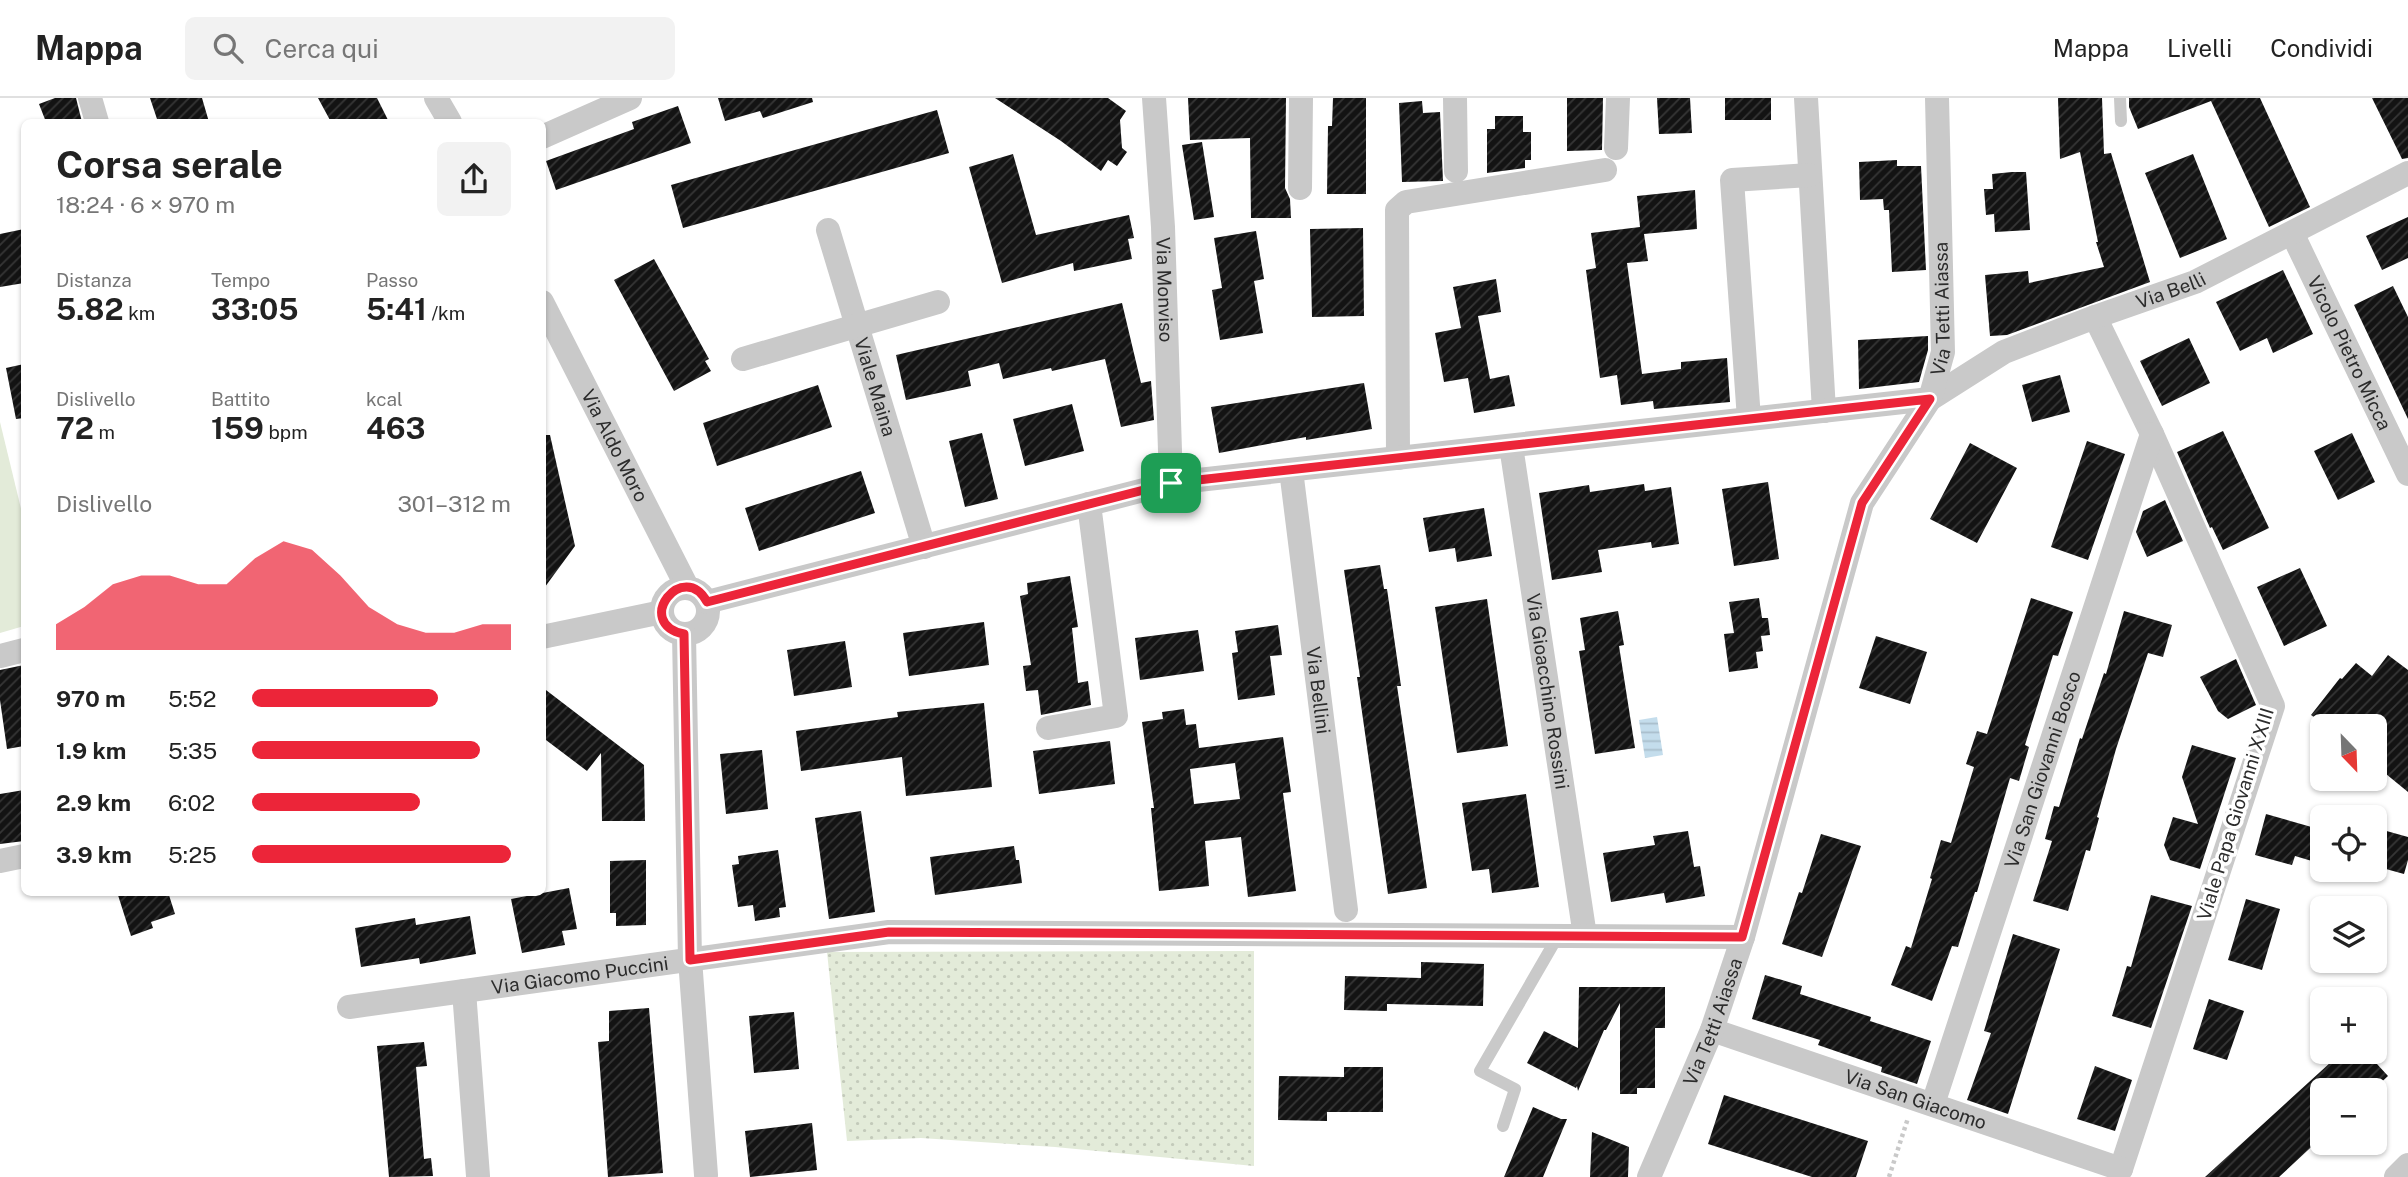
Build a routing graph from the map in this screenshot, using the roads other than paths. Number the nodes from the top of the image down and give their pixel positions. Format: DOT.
graph roads {
  1 [pos="90,98"];
  2 [pos="436,98"];
  3 [pos="630,98"];
  4 [pos="1154,98"];
  5 [pos="1301,98"];
  6 [pos="1455,98"];
  7 [pos="1618,98"];
  8 [pos="1806,98"];
  9 [pos="1937,98"];
  10 [pos="2120,98"];
  11 [pos="96,119"];
  12 [pos="448,119"];
  13 [pos="2120,121"];
  14 [pos="546,135"];
  15 [pos="1616,148"];
  16 [pos="1605,170"];
  17 [pos="1455,171"];
  18 [pos="2408,173"];
  19 [pos="1810,175"];
  20 [pos="1300,188"];
  21 [pos="828,230"];
  22 [pos="2292,233"];
  23 [pos="938,302"];
  24 [pos="546,310"];
  25 [pos="2095,317"];
  26 [pos="855,325"];
  27 [pos="743,359"];
  28 [pos="1930,399"];
  29 [pos="1824,411"];
  30 [pos="1749,419"];
  31 [pos="2152,434"];
  32 [pos="1511,446"];
  33 [pos="1398,458"];
  34 [pos="1291,470"];
  35 [pos="2408,474"];
  36 [pos="1171,483"];
  37 [pos="1089,505"];
  38 [pos="924,547"];
  39 [pos="697,595"];
  40 [pos="662,612"];
  41 [pos="684,634"];
  42 [pos="546,636"];
  43 [pos="21,651"];
  44 [pos="0,656"];
  45 [pos="1048,728"];
  46 [pos="21,857"];
  47 [pos="0,861"];
  48 [pos="1346,910"];
  49 [pos="1559,936"];
  50 [pos="1586,936"];
  51 [pos="1742,937"];
  52 [pos="690,960"];
  53 [pos="464,991"];
  54 [pos="349,1007"];
  55 [pos="1712,1030"];
  56 [pos="1924,1100"];
  57 [pos="1503,1126"];
  58 [pos="2408,1165"];
  59 [pos="2124,1173"];
  60 [pos="706,1175"];
  61 [pos="478,1176"];
  62 [pos="1649,1177"];
  63 [pos="2396,1177"];
  1 -- 11 [label="street"];
  2 -- 12 [label="street"];
  3 -- 14 [label="street"];
  4 -- 36 [label="street, Via Monviso"];
  5 -- 20 [label="street"];
  6 -- 17 [label="street"];
  7 -- 15 [label="street"];
  8 -- 19 [label="street"];
  9 -- 28 [label="street, Via Tetti Aiassa"];
  10 -- 13 [label="lane"];
  16 -- 33 [label="street"];
  18 -- 22 [label="street, Via Belli"];
  19 -- 29 [label="street"];
  19 -- 30 [label="street"];
  21 -- 26 [label="street, Viale Maina"];
  22 -- 25 [label="street, Via Belli"];
  22 -- 35 [label="street, Vicolo Pietro Micca"];
  23 -- 26 [label="street"];
  24 -- 39 [label="street, Via Aldo Moro"];
  25 -- 28 [label="street, Via Belli"];
  25 -- 31 [label="street, Viale Papa Giovanni XXIII"];
  26 -- 27 [label="street"];
  26 -- 38 [label="street, Viale Maina"];
  28 -- 29 [label="street"];
  28 -- 51 [label="street, Via Tetti Aiassa"];
  29 -- 30 [label="street"];
  30 -- 32 [label="street"];
  31 -- 56 [label="street, Via San Giovanni Bosco"];
  31 -- 59 [label="street, Viale Papa Giovanni XXIII"];
  32 -- 33 [label="street"];
  32 -- 50 [label="street, Via Gioacchino Rossini"];
  33 -- 34 [label="street"];
  34 -- 36 [label="street"];
  34 -- 48 [label="street, Via Bellini"];
  36 -- 37 [label="street"];
  37 -- 38 [label="street"];
  37 -- 45 [label="street"];
  38 -- 39 [label="street"];
  39 -- 40 [label="street"];
  39 -- 41 [label="street"];
  40 -- 41 [label="street"];
  40 -- 42 [label="street"];
  41 -- 52 [label="street"];
  43 -- 44 [label="street"];
  46 -- 47 [label="street"];
  49 -- 50 [label="street, Via Giacomo Puccini"];
  49 -- 52 [label="street, Via Giacomo Puccini"];
  49 -- 57 [label="lane"];
  50 -- 51 [label="street, Via Giacomo Puccini"];
  51 -- 55 [label="street, Via Tetti Aiassa"];
  52 -- 53 [label="street, Via Giacomo Puccini"];
  52 -- 60 [label="street"];
  53 -- 54 [label="street, Via Giacomo Puccini"];
  53 -- 61 [label="street, Via Giacomo Puccini"];
  55 -- 56 [label="street, Via San Giacomo"];
  55 -- 62 [label="street, Via Tetti Aiassa"];
  56 -- 59 [label="street, Via San Giacomo"];
  58 -- 63 [label="street"];
}
